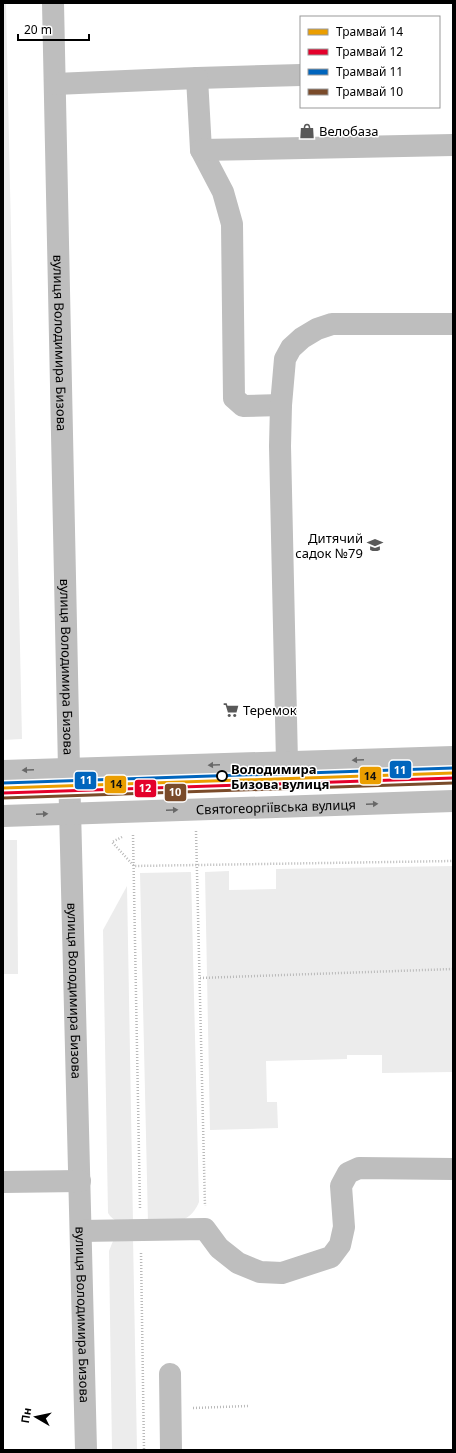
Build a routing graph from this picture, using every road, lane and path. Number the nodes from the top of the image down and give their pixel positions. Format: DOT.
graph roads {
  1 [pos="53,3"];
  2 [pos="300,75"];
  3 [pos="197,78"];
  4 [pos="55,84"];
  5 [pos="453,145"];
  6 [pos="201,150"];
  7 [pos="453,324"];
  8 [pos="281,405"];
  9 [pos="453,757"];
  10 [pos="287,762"];
  11 [pos="69,769"];
  12 [pos="3,771"];
  13 [pos="453,801"];
  14 [pos="71,813"];
  15 [pos="3,816"];
  16 [pos="196,830"];
  17 [pos="133,831"];
  18 [pos="112,842"];
  19 [pos="453,861"];
  20 [pos="197,865"];
  21 [pos="134,866"];
  22 [pos="453,969"];
  23 [pos="200,978"];
  24 [pos="453,1169"];
  25 [pos="80,1181"];
  26 [pos="3,1182"];
  27 [pos="205,1229"];
  28 [pos="140,1230"];
  29 [pos="81,1231"];
  30 [pos="170,1374"];
  31 [pos="248,1406"];
  32 [pos="170,1409"];
  33 [pos="86,1450"];
  34 [pos="144,1450"];
  35 [pos="171,1450"];
  1 -- 4 [label="street, вулиця Володимира Бизова"];
  2 -- 3 [label="street"];
  3 -- 4 [label="street"];
  3 -- 6 [label="street"];
  4 -- 11 [label="street, вулиця Володимира Бизова"];
  5 -- 6 [label="street"];
  6 -- 8 [label="street"];
  7 -- 8 [label="street"];
  8 -- 10 [label="street"];
  9 -- 10 [label="street, one-way"];
  10 -- 11 [label="street, one-way"];
  11 -- 12 [label="street, one-way"];
  11 -- 14 [label="street, вулиця Володимира Бизова"];
  14 -- 13 [label="street, Святогеоргіївська вулиця, one-way"];
  15 -- 14 [label="street, Святогеоргіївська вулиця, one-way"];
  14 -- 25 [label="street, вулиця Володимира Бизова"];
  16 -- 20 [label="path"];
  17 -- 21 [label="path"];
  18 -- 21 [label="path"];
  19 -- 20 [label="path"];
  20 -- 21 [label="path"];
  20 -- 23 [label="path"];
  21 -- 28 [label="path"];
  22 -- 23 [label="path"];
  23 -- 27 [label="path"];
  24 -- 27 [label="street"];
  25 -- 26 [label="street"];
  25 -- 29 [label="street, вулиця Володимира Бизова"];
  27 -- 28 [label="street"];
  28 -- 29 [label="street"];
  28 -- 34 [label="path"];
  29 -- 33 [label="street, вулиця Володимира Бизова"];
  30 -- 32 [label="street"];
  31 -- 32 [label="path"];
  32 -- 35 [label="street"];
}
